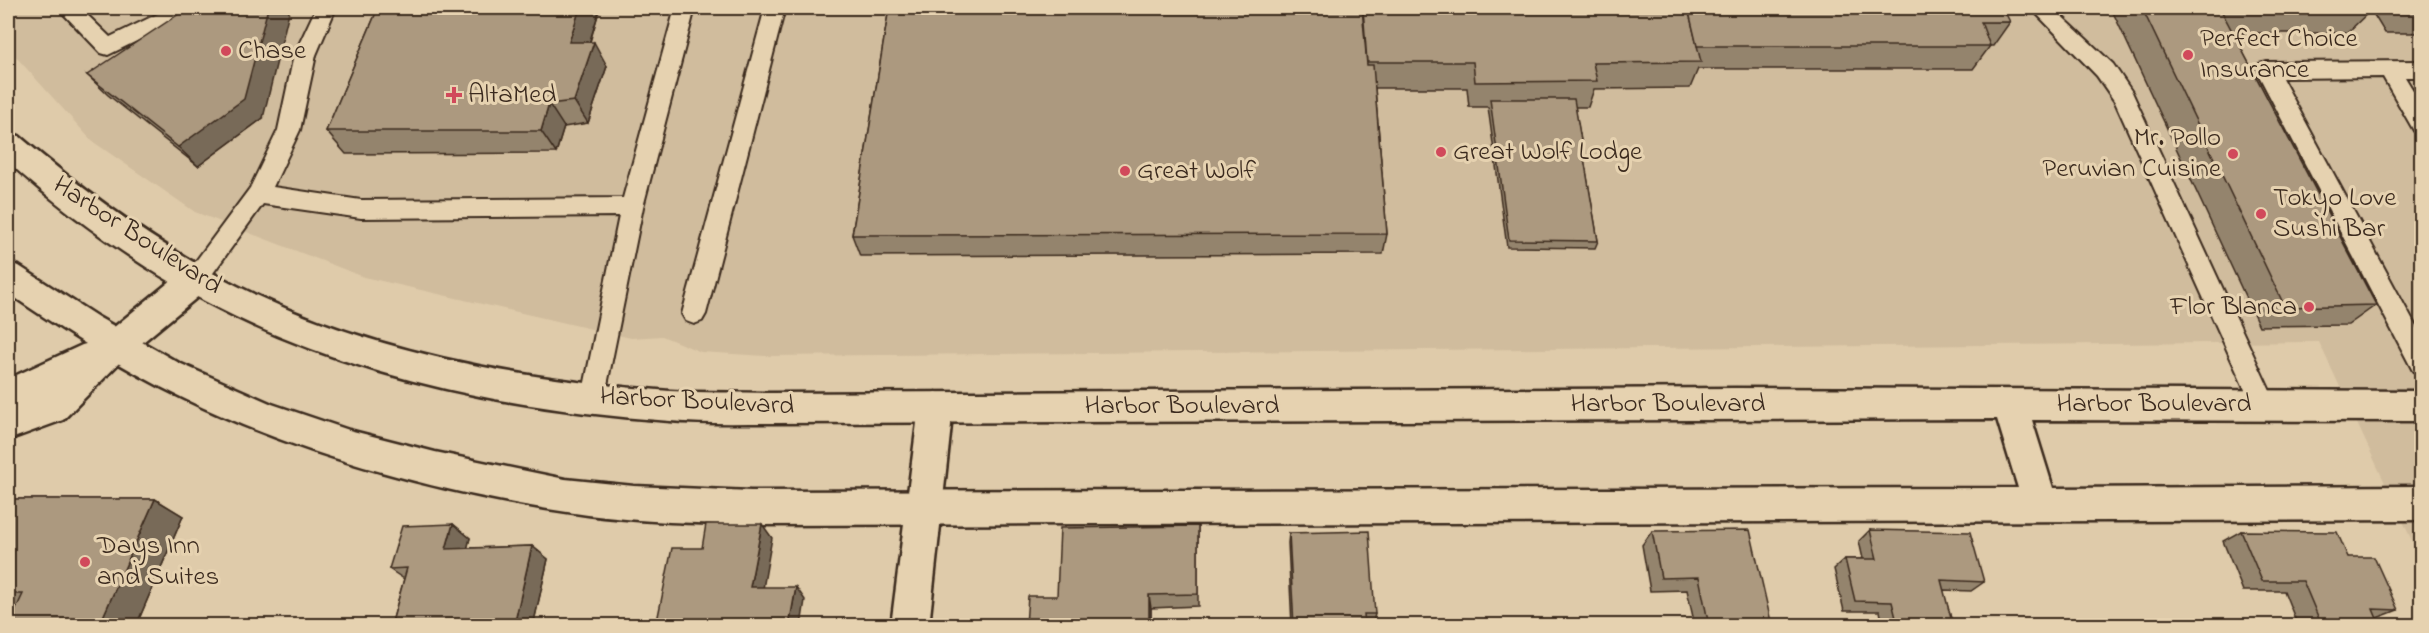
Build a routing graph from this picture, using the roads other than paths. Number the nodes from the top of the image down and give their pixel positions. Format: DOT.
graph roads {
  1 [pos="69,8"];
  2 [pos="187,8"];
  3 [pos="326,8"];
  4 [pos="685,8"];
  5 [pos="775,8"];
  6 [pos="2041,8"];
  7 [pos="2389,69"];
  8 [pos="2421,69"];
  9 [pos="2421,125"];
  10 [pos="8,145"];
  11 [pos="258,194"];
  12 [pos="632,207"];
  13 [pos="8,276"];
  14 [pos="195,279"];
  15 [pos="694,314"];
  16 [pos="114,346"];
  17 [pos="2421,363"];
  18 [pos="8,395"];
  19 [pos="594,397"];
  20 [pos="2010,404"];
  21 [pos="2264,404"];
  22 [pos="2421,406"];
  23 [pos="936,407"];
  24 [pos="8,424"];
  25 [pos="2040,502"];
  26 [pos="2421,502"];
  27 [pos="924,506"];
  28 [pos="910,626"];
  1 -- 2 [label="lane"];
  3 -- 11 [label="lane"];
  4 -- 12 [label="lane"];
  5 -- 15 [label="lane"];
  6 -- 21 [label="lane"];
  7 -- 8 [label="lane"];
  7 -- 9 [label="lane"];
  7 -- 17 [label="lane"];
  10 -- 14 [label="main road, Harbor Boulevard"];
  11 -- 12 [label="lane"];
  11 -- 14 [label="lane"];
  12 -- 19 [label="lane"];
  13 -- 16 [label="main road"];
  14 -- 16 [label="main road"];
  14 -- 19 [label="main road, Harbor Boulevard"];
  16 -- 18 [label="main road"];
  16 -- 24 [label="main road"];
  16 -- 27 [label="main road"];
  19 -- 23 [label="main road, Harbor Boulevard"];
  20 -- 21 [label="main road, Harbor Boulevard"];
  20 -- 23 [label="main road, Harbor Boulevard"];
  20 -- 25 [label="main road"];
  21 -- 22 [label="main road, Harbor Boulevard"];
  23 -- 27 [label="main road"];
  25 -- 26 [label="main road"];
  25 -- 27 [label="main road"];
  27 -- 28 [label="main road"];
}
